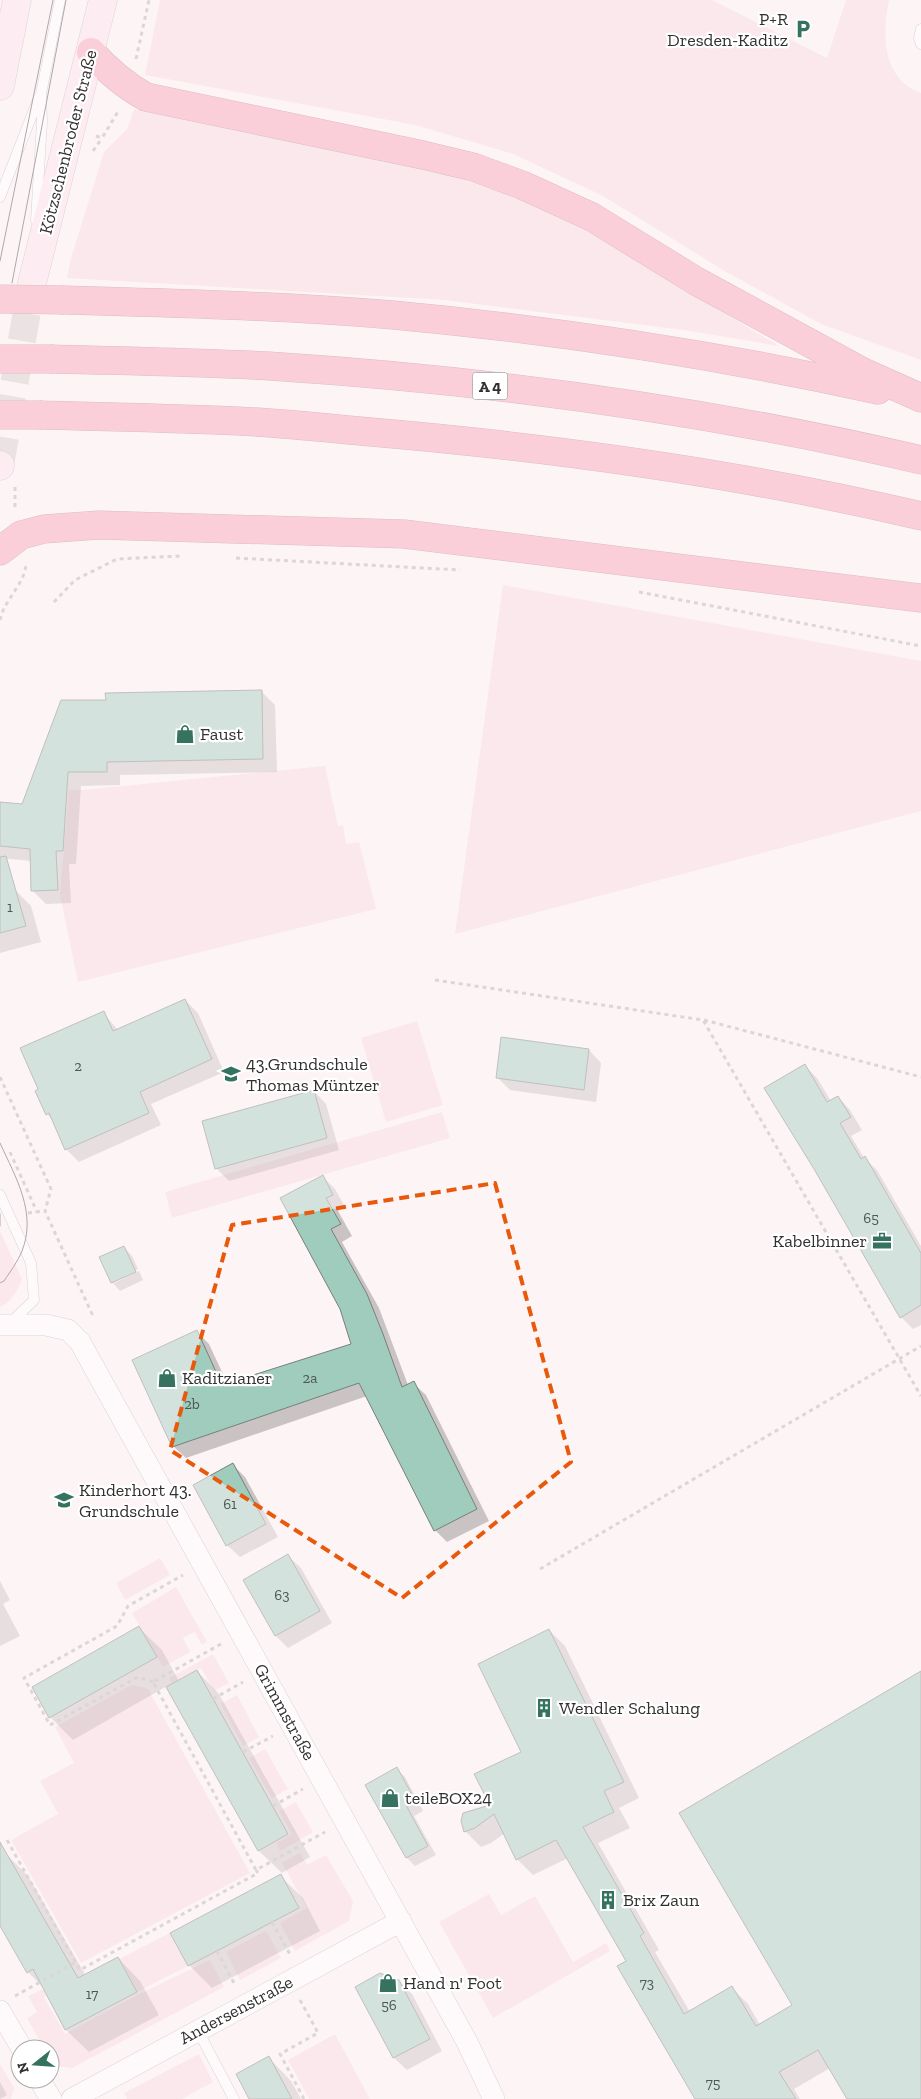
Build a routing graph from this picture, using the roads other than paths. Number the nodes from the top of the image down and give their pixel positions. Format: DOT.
graph roads {
  1 [pos="17,0"];
  2 [pos="60,0"];
  3 [pos="103,0"];
  4 [pos="921,29"];
  5 [pos="921,44"];
  6 [pos="91,52"];
  7 [pos="0,86"];
  8 [pos="41,94"];
  9 [pos="0,198"];
  10 [pos="32,283"];
  11 [pos="0,299"];
  12 [pos="0,359"];
  13 [pos="921,399"];
  14 [pos="0,415"];
  15 [pos="921,460"];
  16 [pos="921,516"];
  17 [pos="0,551"];
  18 [pos="921,598"];
  19 [pos="0,1195"];
  20 [pos="4,1325"];
  21 [pos="401,1922"];
  22 [pos="4,2005"];
  23 [pos="198,2031"];
  24 [pos="18,2039"];
  25 [pos="72,2099"];
  26 [pos="234,2099"];
  27 [pos="494,2099"];
  1 -- 7 [label="main road"];
  2 -- 8 [label="lane"];
  3 -- 6 [label="main road, Kötzschenbroder Straße"];
  4 -- 5 [label="lane"];
  6 -- 10 [label="main road, Kötzschenbroder Straße"];
  6 -- 13 [label="highway"];
  8 -- 9 [label="lane"];
  8 -- 10 [label="lane"];
  11 -- 13 [label="highway, bridge"];
  12 -- 15 [label="highway, A 4, bridge"];
  14 -- 16 [label="highway, bridge"];
  17 -- 18 [label="highway"];
  19 -- 20 [label="lane"];
  20 -- 21 [label="street, Grimmstraße"];
  21 -- 23 [label="street, Andersenstraße"];
  21 -- 27 [label="street, Grimmstraße"];
  22 -- 24 [label="street"];
  23 -- 25 [label="street, Andersenstraße"];
  23 -- 26 [label="lane"];
}
